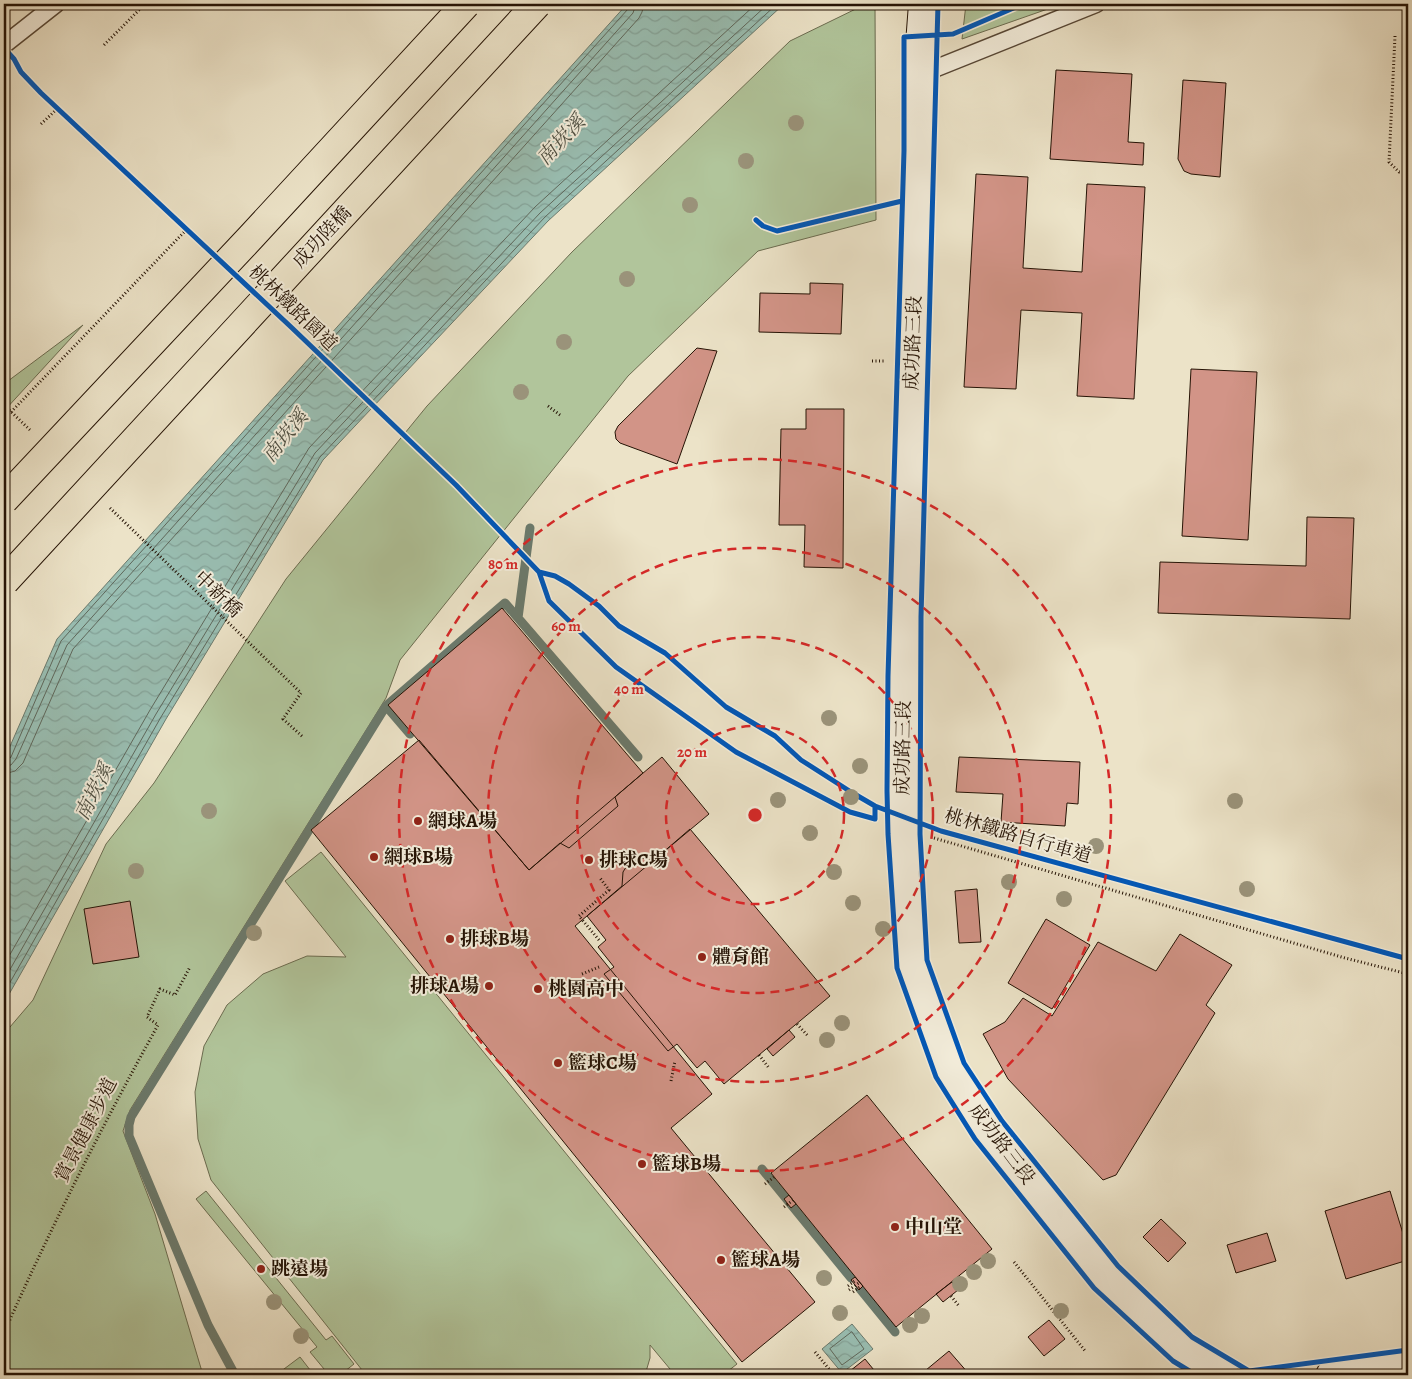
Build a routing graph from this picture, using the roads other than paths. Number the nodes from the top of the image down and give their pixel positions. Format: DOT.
graph roads {
  1 [pos="56,4"];
  2 [pos="466,4"];
  3 [pos="537,4"];
  4 [pos="923,4"];
  5 [pos="1096,4"];
  6 [pos="5,42"];
  7 [pos="919,75"];
  8 [pos="4,500"];
  9 [pos="4,581"];
  10 [pos="1408,1365"];
  11 [pos="1225,1375"];
  12 [pos="1330,1375"];
  1 -- 6 [label="lane"];
  2 -- 8 [label="main road, bridge"];
  3 -- 9 [label="main road, 成功陸橋, bridge"];
  4 -- 7 [label="street, 成功路三段"];
  5 -- 7 [label="lane"];
  7 -- 11 [label="street, 成功路三段"];
  10 -- 12 [label="street"];
}
